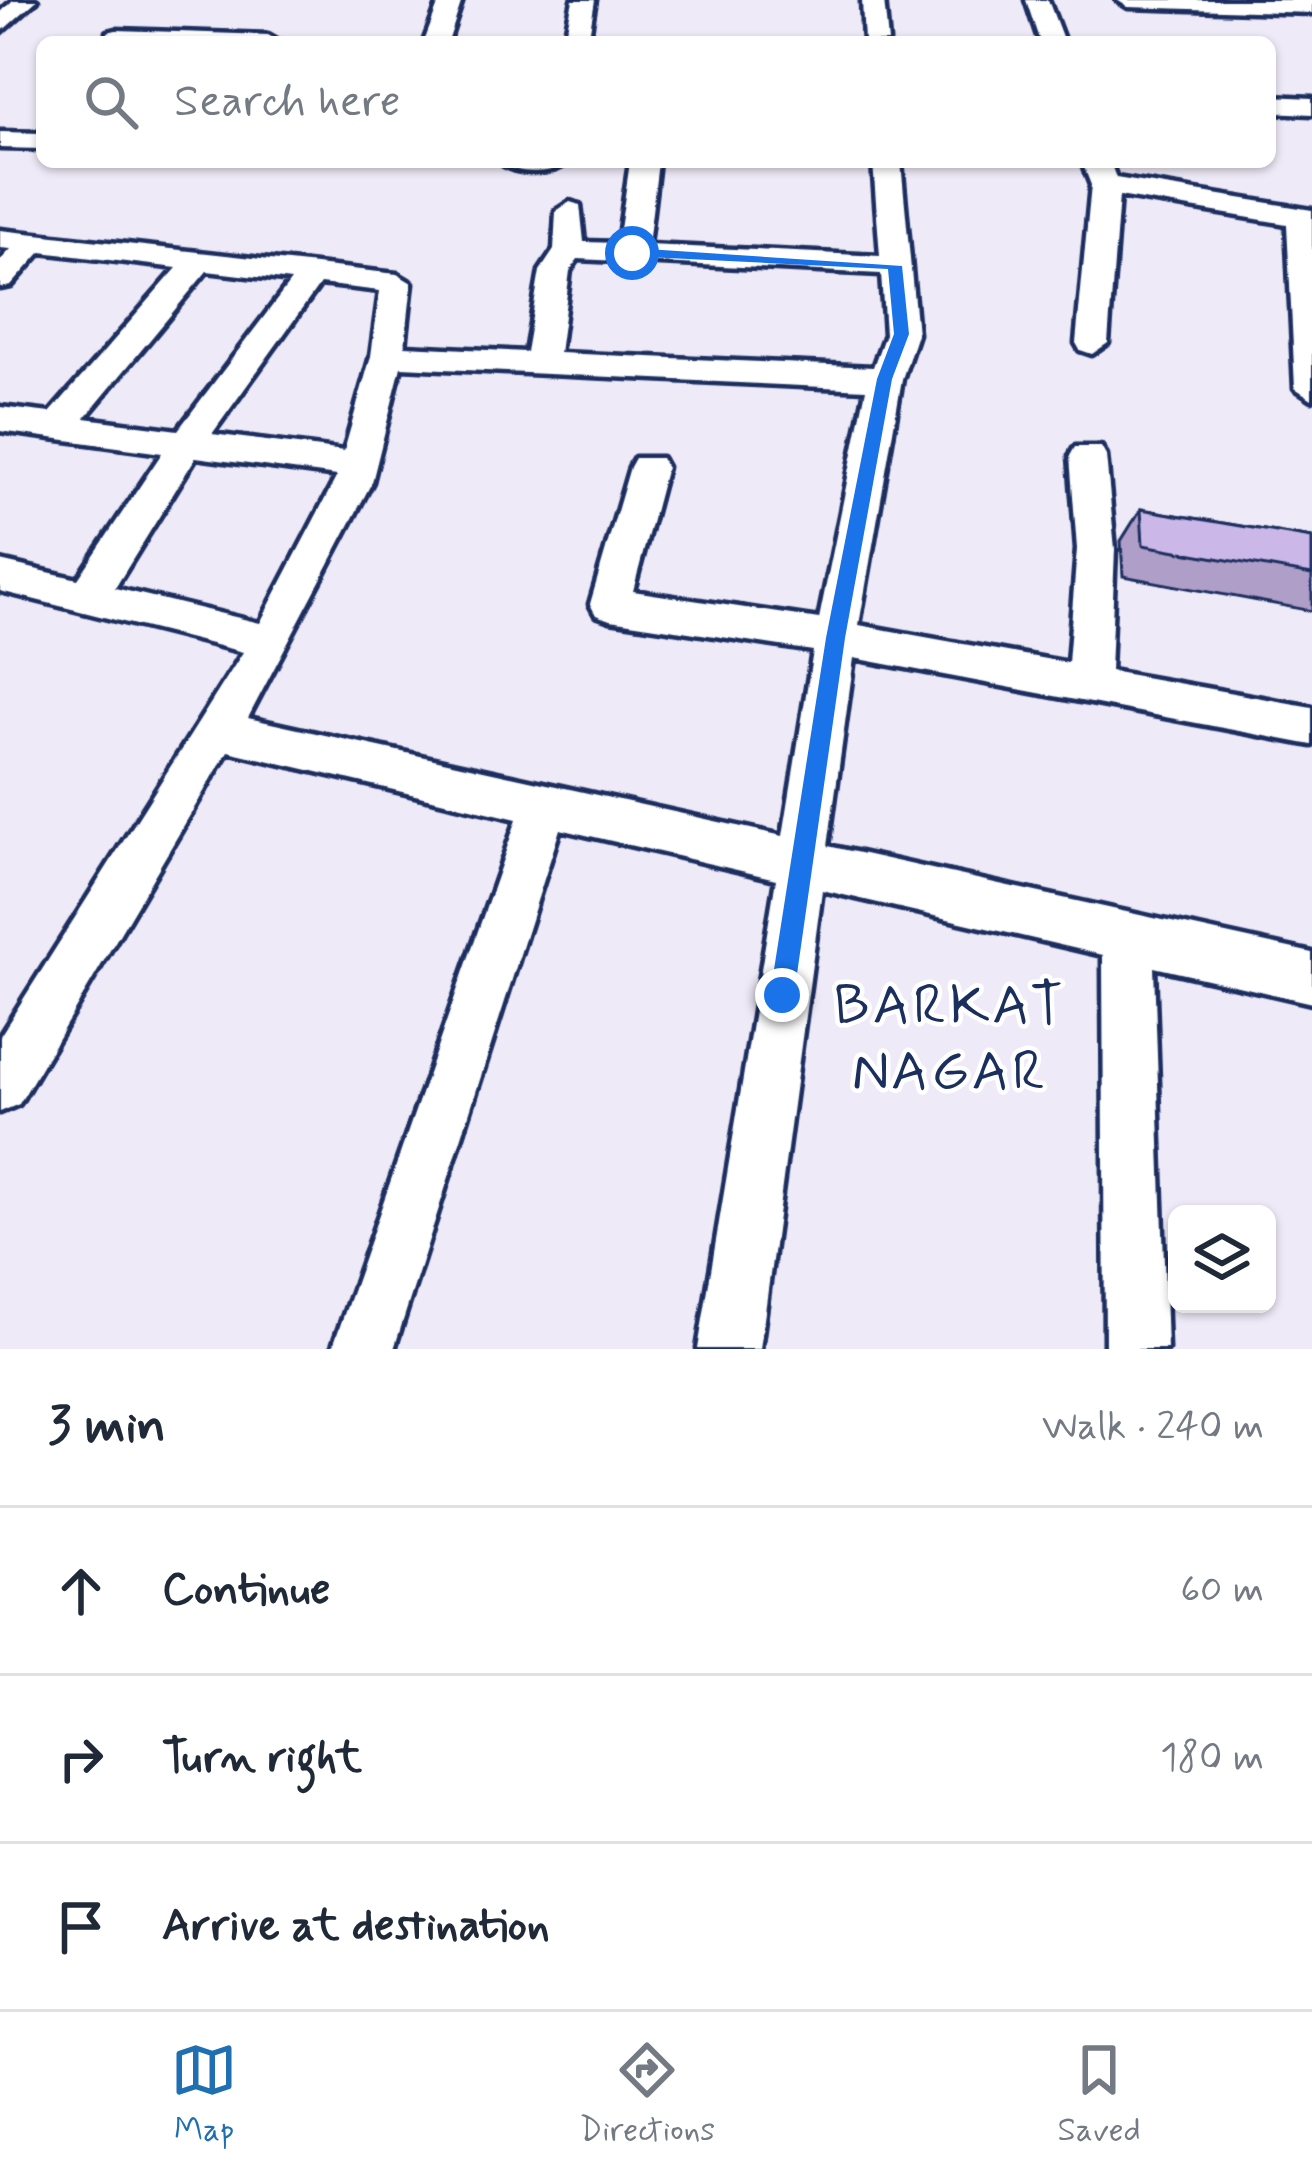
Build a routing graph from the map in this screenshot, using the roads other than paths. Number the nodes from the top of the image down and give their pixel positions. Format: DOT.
graph roads {
  1 [pos="26,0"];
  2 [pos="452,0"];
  3 [pos="584,0"];
  4 [pos="872,0"];
  5 [pos="1037,0"];
  6 [pos="1128,0"];
  7 [pos="1312,6"];
  8 [pos="137,12"];
  9 [pos="0,26"];
  10 [pos="117,36"];
  11 [pos="438,36"];
  12 [pos="577,36"];
  13 [pos="875,36"];
  14 [pos="1050,36"];
  15 [pos="1276,104"];
  16 [pos="1312,106"];
  17 [pos="0,140"];
  18 [pos="36,142"];
  19 [pos="643,168"];
  20 [pos="887,168"];
  21 [pos="1101,174"];
  22 [pos="570,211"];
  23 [pos="1306,218"];
  24 [pos="0,239"];
  25 [pos="33,243"];
  26 [pos="569,250"];
  27 [pos="632,253"];
  28 [pos="200,261"];
  29 [pos="895,266"];
  30 [pos="312,274"];
  31 [pos="0,279"];
  32 [pos="1310,331"];
  33 [pos="1092,343"];
  34 [pos="387,356"];
  35 [pos="542,363"];
  36 [pos="885,379"];
  37 [pos="1312,388"];
  38 [pos="0,419"];
  39 [pos="58,427"];
  40 [pos="186,444"];
  41 [pos="1088,456"];
  42 [pos="358,466"];
  43 [pos="648,467"];
  44 [pos="0,576"];
  45 [pos="88,597"];
  46 [pos="836,638"];
  47 [pos="271,642"];
  48 [pos="1088,685"];
  49 [pos="1312,726"];
  50 [pos="217,730"];
  51 [pos="544,804"];
  52 [pos="802,862"];
  53 [pos="1128,936"];
  54 [pos="1312,978"];
  55 [pos="0,1085"];
  56 [pos="363,1349"];
  57 [pos="729,1349"];
  58 [pos="1136,1349"];
  1 -- 9 [label="street"];
  2 -- 11 [label="street"];
  3 -- 12 [label="street"];
  4 -- 13 [label="street"];
  5 -- 14 [label="street"];
  6 -- 7 [label="street"];
  8 -- 10 [label="street"];
  15 -- 16 [label="street"];
  17 -- 18 [label="street"];
  19 -- 27 [label="street"];
  20 -- 29 [label="street"];
  21 -- 23 [label="street"];
  21 -- 33 [label="street"];
  22 -- 26 [label="street"];
  23 -- 32 [label="street"];
  24 -- 25 [label="street"];
  25 -- 28 [label="street"];
  25 -- 31 [label="street"];
  26 -- 27 [label="street"];
  26 -- 35 [label="street"];
  27 -- 29 [label="street"];
  28 -- 30 [label="street"];
  28 -- 39 [label="street"];
  29 -- 36 [label="street"];
  30 -- 34 [label="street"];
  30 -- 40 [label="street"];
  32 -- 37 [label="street"];
  34 -- 35 [label="street"];
  34 -- 42 [label="street"];
  35 -- 36 [label="street"];
  36 -- 46 [label="street"];
  38 -- 39 [label="street"];
  39 -- 40 [label="street"];
  40 -- 42 [label="street"];
  40 -- 45 [label="street"];
  41 -- 48 [label="street"];
  42 -- 47 [label="street"];
  43 -- 46 [label="street"];
  44 -- 45 [label="street"];
  45 -- 47 [label="street"];
  46 -- 48 [label="street"];
  46 -- 52 [label="street"];
  47 -- 50 [label="street"];
  48 -- 49 [label="street"];
  50 -- 51 [label="street"];
  50 -- 55 [label="street"];
  51 -- 52 [label="street"];
  51 -- 56 [label="street"];
  52 -- 53 [label="street"];
  52 -- 57 [label="street"];
  53 -- 54 [label="street"];
  53 -- 58 [label="street"];
}
